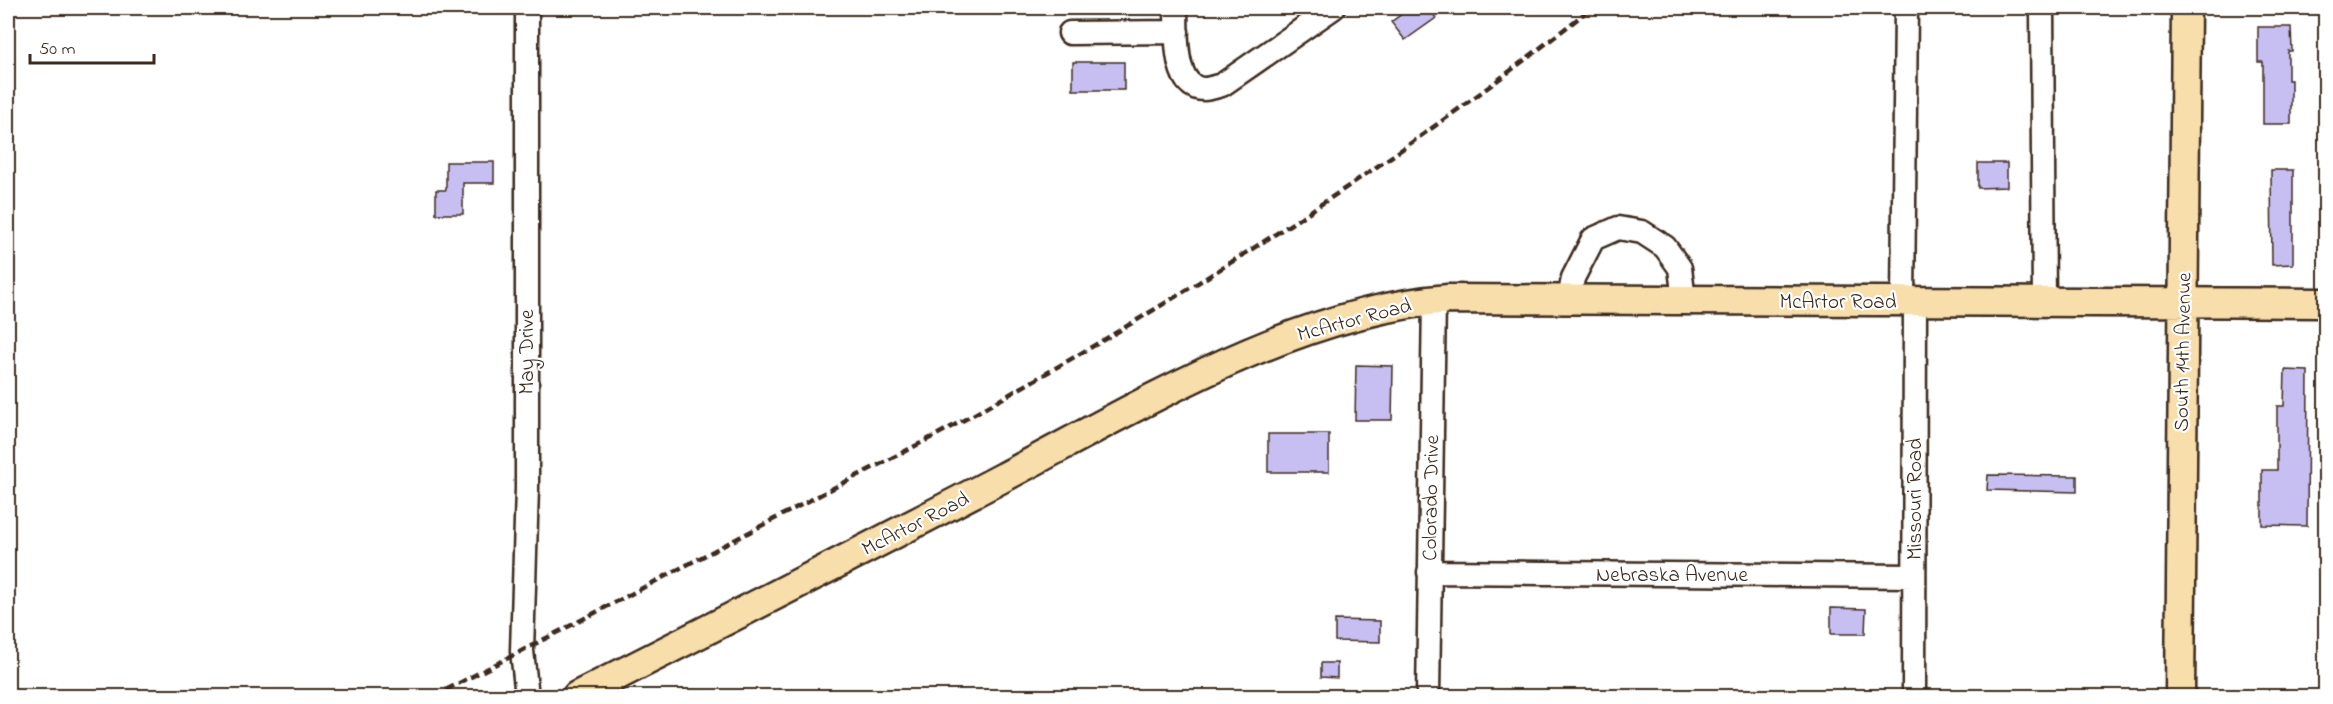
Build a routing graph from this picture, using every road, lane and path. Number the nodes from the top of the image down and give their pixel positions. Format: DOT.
graph roads {
  1 [pos="527,8"];
  2 [pos="1176,8"];
  3 [pos="1332,8"];
  4 [pos="1906,8"];
  5 [pos="2042,8"];
  6 [pos="2186,8"];
  7 [pos="1177,32"];
  8 [pos="1070,33"];
  9 [pos="1434,300"];
  10 [pos="1569,300"];
  11 [pos="1684,300"];
  12 [pos="1909,301"];
  13 [pos="2183,302"];
  14 [pos="2044,303"];
  15 [pos="2325,303"];
  16 [pos="1429,572"];
  17 [pos="1914,576"];
  18 [pos="527,696"];
  19 [pos="577,696"];
  20 [pos="1428,696"];
  21 [pos="1914,696"];
  22 [pos="2180,696"];
  1 -- 18 [label="street, May Drive"];
  2 -- 7 [label="street"];
  3 -- 7 [label="street"];
  4 -- 12 [label="street, Missouri Road"];
  5 -- 14 [label="street"];
  6 -- 13 [label="main road, South 14th Avenue"];
  7 -- 8 [label="street"];
  9 -- 10 [label="main road, McArtor Road"];
  9 -- 16 [label="street, Colorado Drive"];
  9 -- 19 [label="main road, McArtor Road"];
  10 -- 11 [label="main road, McArtor Road"];
  10 -- 11 [label="street"];
  11 -- 12 [label="main road, McArtor Road"];
  12 -- 14 [label="main road, McArtor Road"];
  12 -- 17 [label="street, Missouri Road"];
  13 -- 14 [label="main road, McArtor Road"];
  13 -- 15 [label="main road, McArtor Road"];
  13 -- 22 [label="main road, South 14th Avenue"];
  16 -- 17 [label="street, Nebraska Avenue"];
  16 -- 20 [label="street, Colorado Drive"];
  17 -- 21 [label="street, Missouri Road"];
}
